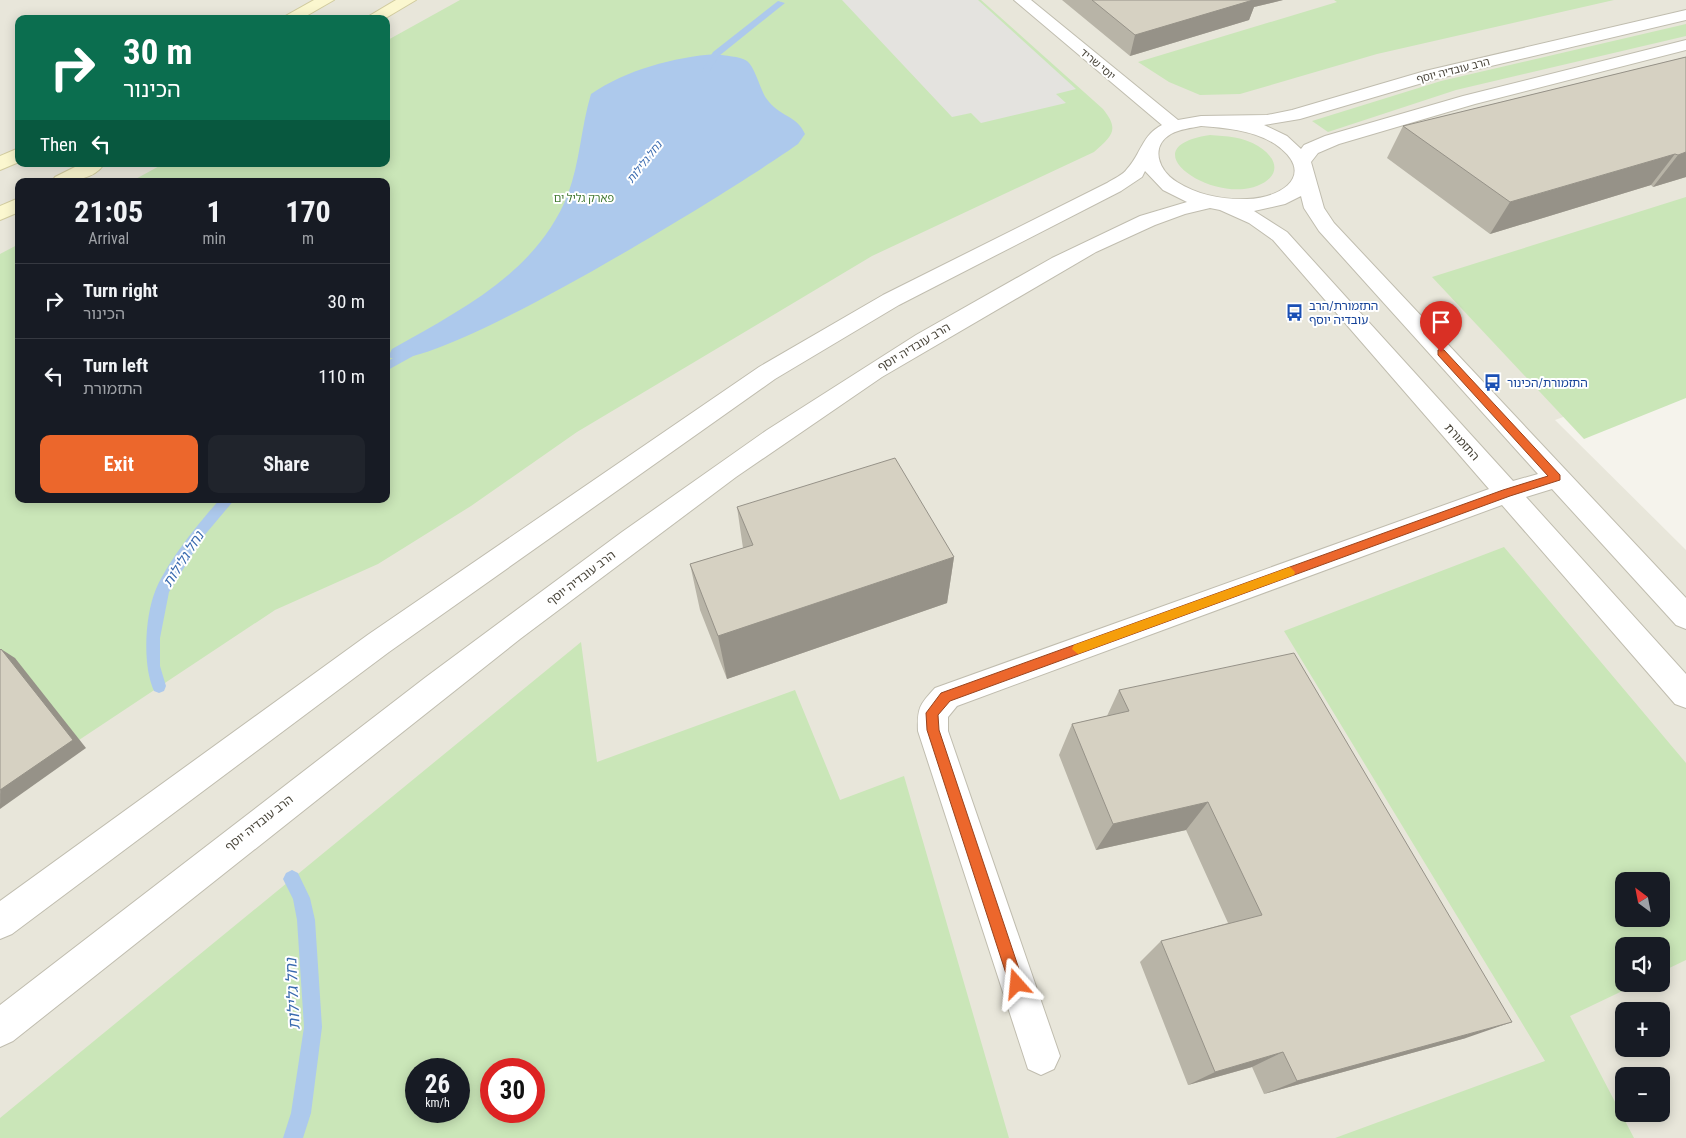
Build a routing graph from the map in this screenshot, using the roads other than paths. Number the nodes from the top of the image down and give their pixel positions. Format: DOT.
graph roads {
  1 [pos="326,0"];
  2 [pos="408,0"];
  3 [pos="1022,0"];
  4 [pos="296,15"];
  5 [pos="380,15"];
  6 [pos="1686,15"];
  7 [pos="1686,45"];
  8 [pos="1221,122"];
  9 [pos="1175,126"];
  10 [pos="1147,150"];
  11 [pos="15,156"];
  12 [pos="0,164"];
  13 [pos="89,167"];
  14 [pos="1303,167"];
  15 [pos="68,178"];
  16 [pos="1217,203"];
  17 [pos="15,206"];
  18 [pos="0,214"];
  19 [pos="1556,478"];
  20 [pos="1507,493"];
  21 [pos="1686,617"];
  22 [pos="1686,695"];
  23 [pos="0,922"];
  24 [pos="0,1028"];
  25 [pos="1041,1056"];
  1 -- 4 [label="main road"];
  2 -- 5 [label="main road"];
  3 -- 9 [label="street, יוסי שריד"];
  6 -- 8 [label="street, הרב עובדיה יוסף"];
  7 -- 14 [label="street"];
  8 -- 9 [label="street"];
  8 -- 14 [label="street"];
  9 -- 10 [label="street"];
  10 -- 16 [label="street"];
  10 -- 23 [label="street"];
  11 -- 12 [label="main road"];
  13 -- 15 [label="main road"];
  14 -- 16 [label="street"];
  14 -- 19 [label="street"];
  16 -- 20 [label="street, התזמורת"];
  16 -- 24 [label="street, הרב עובדיה יוסף"];
  17 -- 18 [label="main road"];
  19 -- 20 [label="street"];
  19 -- 21 [label="street"];
  20 -- 22 [label="street, התזמורת"];
  20 -- 25 [label="street"];
}
